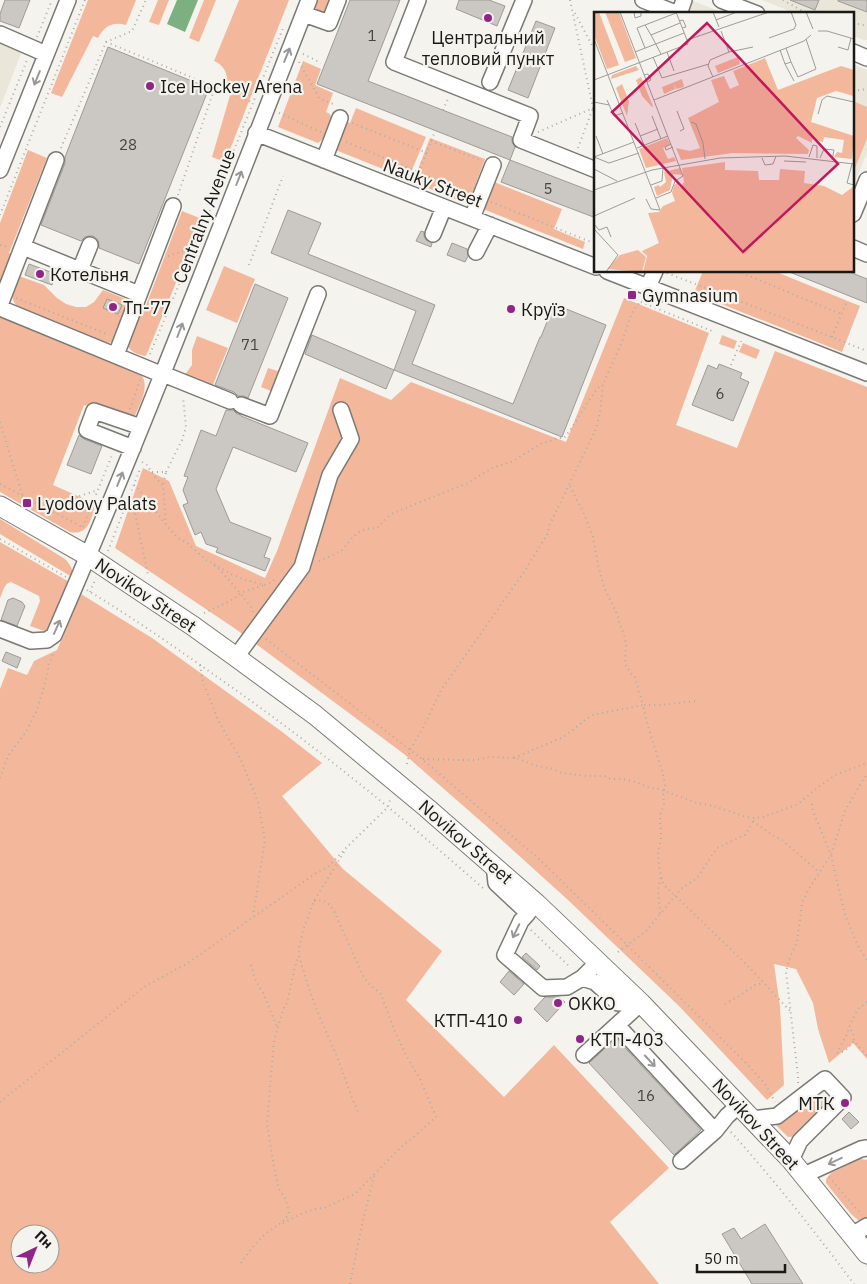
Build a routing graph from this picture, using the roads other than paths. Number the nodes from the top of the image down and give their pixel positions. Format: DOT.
graph roads {
  1 [pos="68,0"];
  2 [pos="338,0"];
  3 [pos="418,0"];
  4 [pos="524,0"];
  5 [pos="643,0"];
  6 [pos="684,0"];
  7 [pos="721,0"];
  8 [pos="306,7"];
  9 [pos="673,12"];
  10 [pos="679,12"];
  11 [pos="752,12"];
  12 [pos="0,34"];
  13 [pos="39,51"];
  14 [pos="854,52"];
  15 [pos="867,58"];
  16 [pos="490,82"];
  17 [pos="336,111"];
  18 [pos="256,133"];
  19 [pos="56,160"];
  20 [pos="324,160"];
  21 [pos="492,164"];
  22 [pos="594,169"];
  23 [pos="0,170"];
  24 [pos="867,180"];
  25 [pos="173,206"];
  26 [pos="444,207"];
  27 [pos="854,212"];
  28 [pos="472,218"];
  29 [pos="490,225"];
  30 [pos="433,234"];
  31 [pos="90,245"];
  32 [pos="23,247"];
  33 [pos="854,248"];
  34 [pos="476,252"];
  35 [pos="867,254"];
  36 [pos="594,266"];
  37 [pos="80,270"];
  38 [pos="609,272"];
  39 [pos="655,272"];
  40 [pos="645,292"];
  41 [pos="139,294"];
  42 [pos="318,294"];
  43 [pos="2,302"];
  44 [pos="116,356"];
  45 [pos="867,373"];
  46 [pos="163,374"];
  47 [pos="341,410"];
  48 [pos="141,427"];
  49 [pos="132,448"];
  50 [pos="0,506"];
  51 [pos="95,561"];
  52 [pos="0,629"];
  53 [pos="236,657"];
  54 [pos="529,913"];
  55 [pos="598,962"];
  56 [pos="582,978"];
  57 [pos="640,1002"];
  58 [pos="617,1025"];
  59 [pos="584,1056"];
  60 [pos="746,1112"];
  61 [pos="718,1127"];
  62 [pos="867,1148"];
  63 [pos="791,1160"];
  64 [pos="681,1162"];
  65 [pos="804,1175"];
  66 [pos="861,1226"];
  67 [pos="867,1254"];
  1 -- 13 [label="street"];
  2 -- 8 [label="street"];
  3 -- 22 [label="street"];
  4 -- 16 [label="street"];
  5 -- 9 [label="street"];
  6 -- 10 [label="street"];
  7 -- 11 [label="street"];
  18 -- 8 [label="street, Centralny Avenue, one-way"];
  12 -- 13 [label="street"];
  13 -- 23 [label="street, one-way"];
  14 -- 15 [label="street"];
  17 -- 20 [label="street"];
  18 -- 20 [label="street, Nauky Street"];
  46 -- 18 [label="street, Centralny Avenue, one-way"];
  19 -- 32 [label="street"];
  20 -- 26 [label="street, Nauky Street"];
  21 -- 28 [label="street"];
  24 -- 27 [label="street"];
  25 -- 41 [label="street"];
  26 -- 28 [label="street, Nauky Street"];
  26 -- 30 [label="street"];
  28 -- 29 [label="street, Nauky Street"];
  29 -- 34 [label="street"];
  29 -- 36 [label="street, Nauky Street"];
  31 -- 37 [label="street"];
  32 -- 37 [label="street"];
  32 -- 43 [label="street"];
  33 -- 35 [label="street"];
  37 -- 41 [label="street"];
  38 -- 40 [label="street"];
  39 -- 40 [label="street"];
  40 -- 45 [label="street"];
  41 -- 44 [label="street"];
  42 -- 46 [label="street"];
  43 -- 44 [label="street"];
  44 -- 46 [label="street"];
  46 -- 48 [label="street, Centralny Avenue"];
  47 -- 53 [label="street"];
  48 -- 49 [label="street, Centralny Avenue"];
  48 -- 49 [label="street"];
  51 -- 49 [label="street, Centralny Avenue, one-way"];
  50 -- 51 [label="main road, Novikov Street"];
  52 -- 51 [label="street, Centralny Avenue, one-way"];
  51 -- 53 [label="main road, Novikov Street"];
  53 -- 54 [label="main road, Novikov Street"];
  54 -- 55 [label="main road, Novikov Street"];
  54 -- 56 [label="street, one-way"];
  55 -- 56 [label="street"];
  55 -- 57 [label="main road, Novikov Street"];
  56 -- 57 [label="street"];
  57 -- 58 [label="street"];
  57 -- 60 [label="main road, Novikov Street"];
  58 -- 59 [label="street"];
  58 -- 61 [label="street, one-way"];
  60 -- 61 [label="street"];
  60 -- 63 [label="main road, Novikov Street"];
  60 -- 63 [label="street"];
  61 -- 64 [label="street"];
  62 -- 65 [label="street, one-way"];
  63 -- 65 [label="main road, Novikov Street"];
  65 -- 66 [label="main road, Novikov Street"];
  66 -- 67 [label="main road, Novikov Street"];
}
